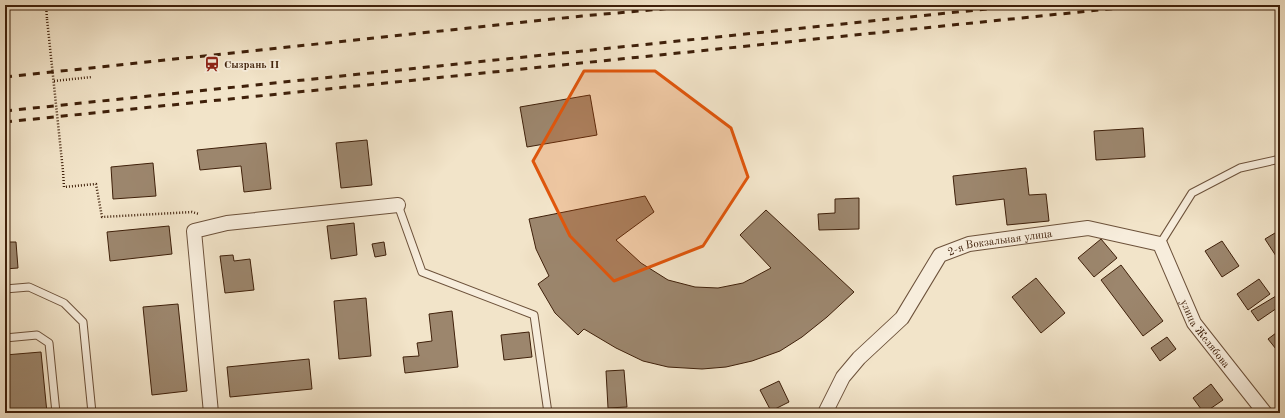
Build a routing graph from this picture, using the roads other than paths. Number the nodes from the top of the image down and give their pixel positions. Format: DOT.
graph roads {
  1 [pos="1280,159"];
  2 [pos="398,205"];
  3 [pos="1160,244"];
  4 [pos="5,289"];
  5 [pos="5,338"];
  6 [pos="56,413"];
  7 [pos="92,413"];
  8 [pos="211,413"];
  9 [pos="548,413"];
  10 [pos="825,413"];
  11 [pos="1265,413"];
  1 -- 3 [label="lane"];
  2 -- 8 [label="street"];
  2 -- 9 [label="lane"];
  3 -- 10 [label="street, 2-я Вокзальная улица"];
  3 -- 11 [label="street, улица Желябова"];
  4 -- 7 [label="lane"];
  5 -- 6 [label="lane"];
}
